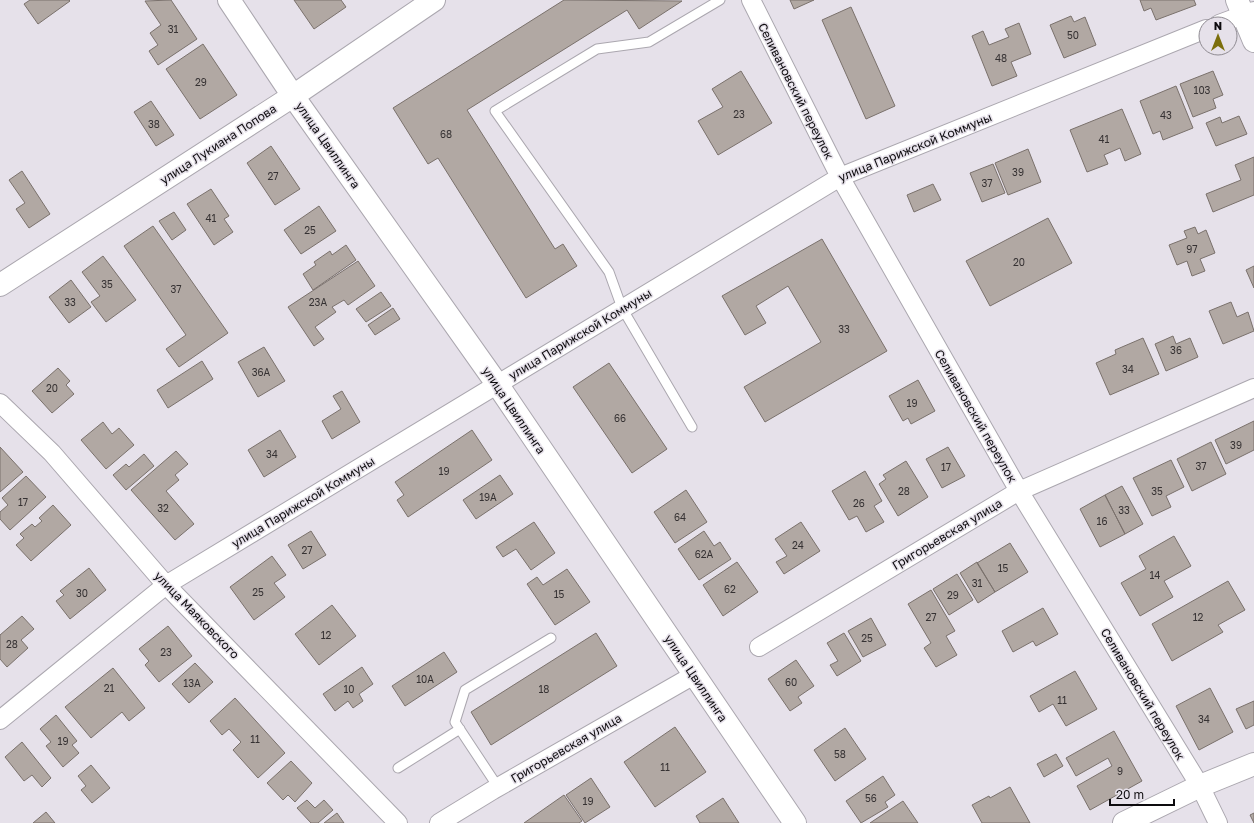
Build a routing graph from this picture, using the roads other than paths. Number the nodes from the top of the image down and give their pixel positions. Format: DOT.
graph roads {
  1 [pos="229,0"];
  2 [pos="434,0"];
  3 [pos="720,0"];
  4 [pos="751,0"];
  5 [pos="1245,9"];
  6 [pos="1233,16"];
  7 [pos="1198,32"];
  8 [pos="1254,41"];
  9 [pos="293,96"];
  10 [pos="840,177"];
  11 [pos="0,285"];
  12 [pos="622,308"];
  13 [pos="497,384"];
  14 [pos="1254,388"];
  15 [pos="0,403"];
  16 [pos="692,427"];
  17 [pos="1019,491"];
  18 [pos="166,585"];
  19 [pos="551,638"];
  20 [pos="759,647"];
  21 [pos="694,675"];
  22 [pos="0,720"];
  23 [pos="460,729"];
  24 [pos="1254,764"];
  25 [pos="398,768"];
  26 [pos="1200,786"];
  27 [pos="498,787"];
  28 [pos="398,823"];
  29 [pos="440,823"];
  30 [pos="795,823"];
  31 [pos="1124,823"];
  32 [pos="1218,823"];
  1 -- 9 [label="main road, улица Цвиллинга"];
  2 -- 9 [label="main road, улица Лукиана Попова"];
  3 -- 12 [label="lane"];
  4 -- 10 [label="street, Селивановский переулок"];
  5 -- 6 [label="street"];
  5 -- 8 [label="main road"];
  7 -- 10 [label="street, улица Парижской Коммуны"];
  9 -- 11 [label="main road, улица Лукиана Попова"];
  9 -- 13 [label="main road, улица Цвиллинга"];
  10 -- 12 [label="street, улица Парижской Коммуны"];
  10 -- 17 [label="street, Селивановский переулок"];
  12 -- 13 [label="street, улица Парижской Коммуны"];
  12 -- 16 [label="lane"];
  13 -- 18 [label="street, улица Парижской Коммуны"];
  13 -- 21 [label="main road, улица Цвиллинга"];
  14 -- 17 [label="street, Григорьевская улица"];
  15 -- 18 [label="street, улица Маяковского"];
  17 -- 20 [label="street, Григорьевская улица"];
  17 -- 26 [label="street, Селивановский переулок"];
  18 -- 22 [label="street, улица Парижской Коммуны"];
  18 -- 28 [label="street, улица Маяковского"];
  19 -- 23 [label="lane"];
  21 -- 27 [label="street, Григорьевская улица"];
  21 -- 30 [label="main road, улица Цвиллинга"];
  23 -- 25 [label="lane"];
  23 -- 27 [label="lane"];
  24 -- 26 [label="main road"];
  26 -- 31 [label="main road"];
  26 -- 32 [label="street, Селивановский переулок"];
  27 -- 29 [label="street, Григорьевская улица"];
}
